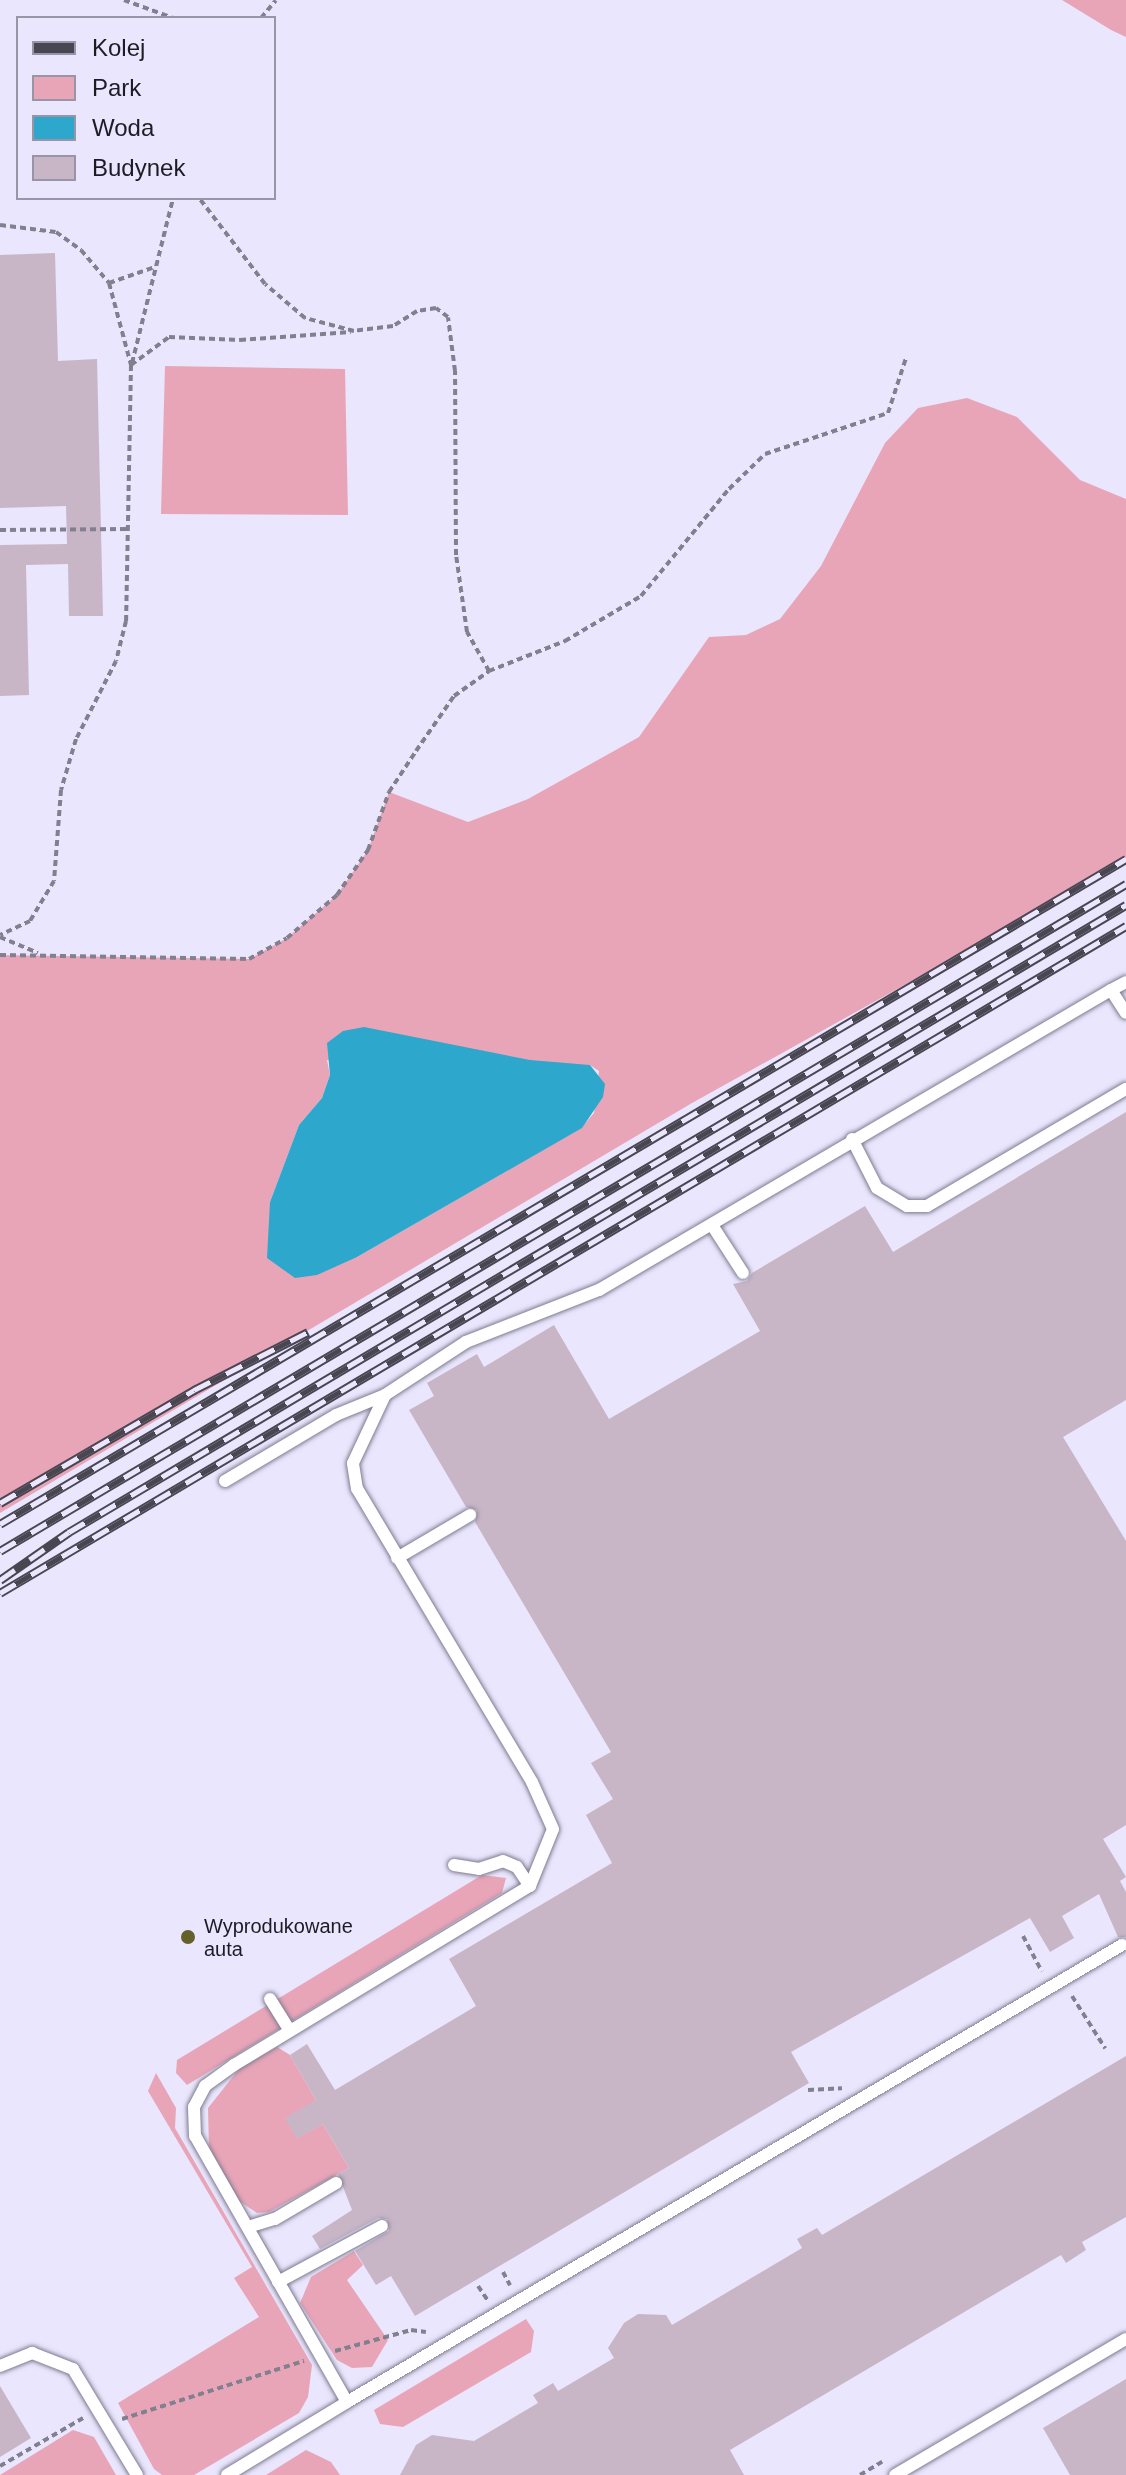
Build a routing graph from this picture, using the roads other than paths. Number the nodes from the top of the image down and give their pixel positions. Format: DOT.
graph roads {
  1 [pos="1126,982"];
  2 [pos="1111,990"];
  3 [pos="1126,1013"];
  4 [pos="1126,1089"];
  5 [pos="852,1139"];
  6 [pos="712,1225"];
  7 [pos="743,1273"];
  8 [pos="385,1395"];
  9 [pos="225,1481"];
  10 [pos="470,1515"];
  11 [pos="397,1558"];
  12 [pos="454,1865"];
  13 [pos="530,1886"];
  14 [pos="1122,1945"];
  15 [pos="270,1999"];
  16 [pos="289,2030"];
  17 [pos="336,2183"];
  18 [pos="382,2226"];
  19 [pos="248,2227"];
  20 [pos="278,2282"];
  21 [pos="1126,2339"];
  22 [pos="0,2366"];
  23 [pos="347,2402"];
  24 [pos="137,2475"];
  25 [pos="227,2475"];
  26 [pos="895,2475"];
  1 -- 2 [label="lane"];
  2 -- 3 [label="lane"];
  2 -- 5 [label="lane"];
  4 -- 5 [label="lane"];
  5 -- 6 [label="lane"];
  6 -- 7 [label="lane"];
  6 -- 8 [label="lane"];
  8 -- 9 [label="lane"];
  8 -- 11 [label="lane"];
  10 -- 11 [label="lane"];
  11 -- 13 [label="lane"];
  12 -- 13 [label="lane"];
  13 -- 16 [label="lane"];
  14 -- 23 [label="lane"];
  15 -- 16 [label="lane"];
  16 -- 19 [label="lane"];
  17 -- 19 [label="lane"];
  18 -- 20 [label="lane"];
  19 -- 20 [label="lane"];
  20 -- 23 [label="lane"];
  21 -- 26 [label="lane"];
  22 -- 24 [label="lane"];
  23 -- 25 [label="lane"];
}
